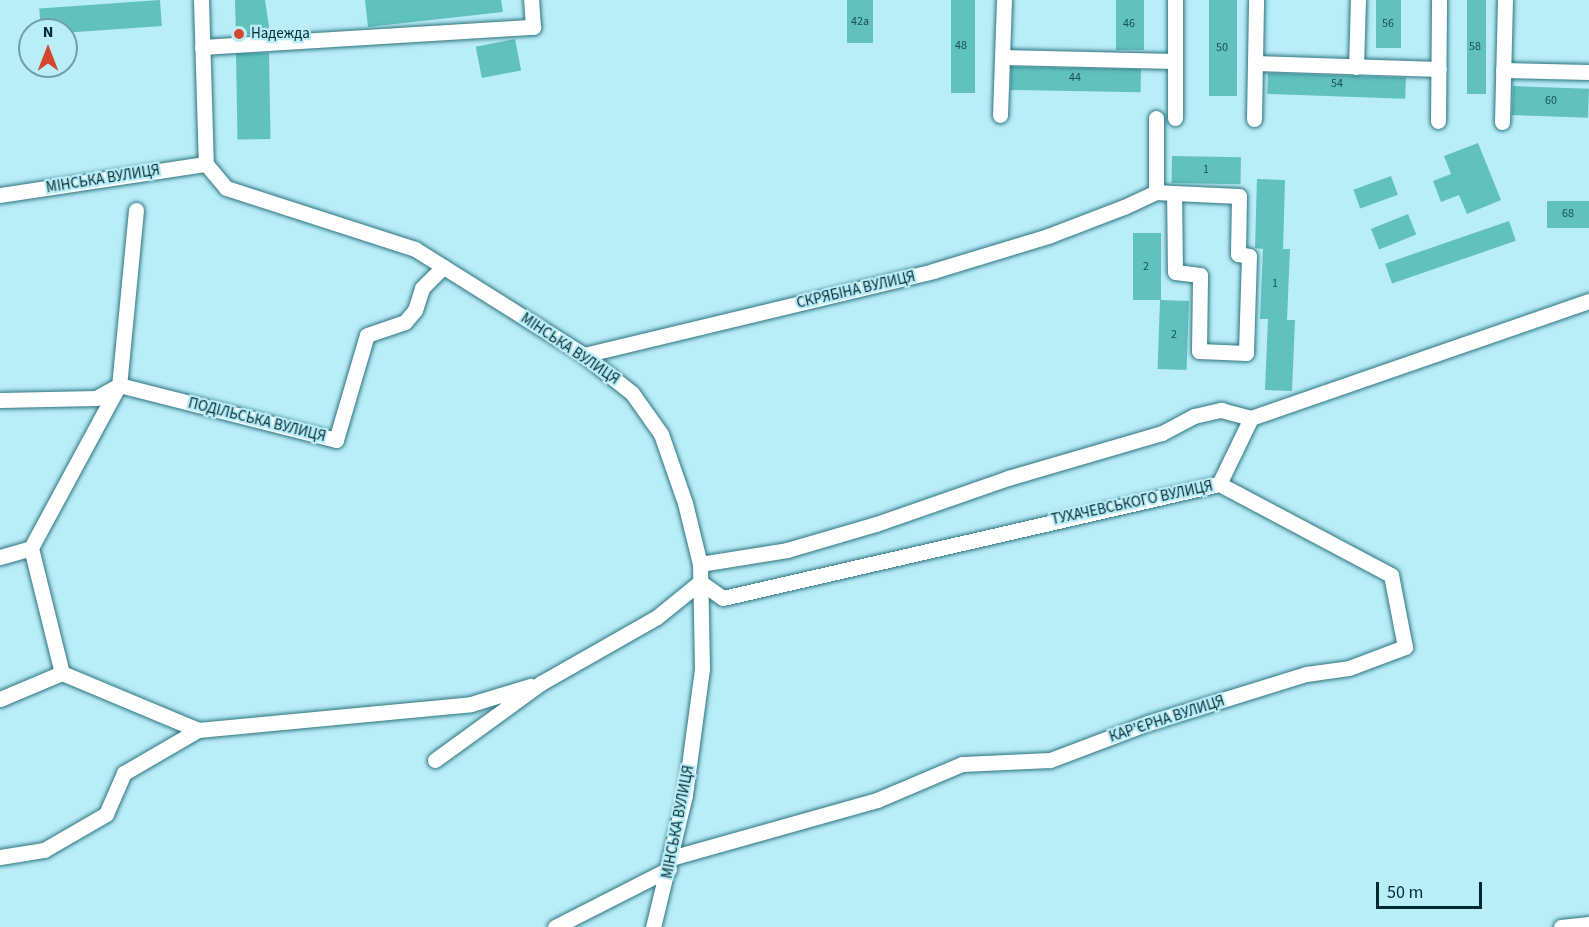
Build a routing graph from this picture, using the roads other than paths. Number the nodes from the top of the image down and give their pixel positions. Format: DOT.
graph roads {
  1 [pos="201,0"];
  2 [pos="531,0"];
  3 [pos="1004,0"];
  4 [pos="1175,0"];
  5 [pos="1256,0"];
  6 [pos="1358,0"];
  7 [pos="1439,0"];
  8 [pos="1504,0"];
  9 [pos="202,47"];
  10 [pos="1002,57"];
  11 [pos="1175,61"];
  12 [pos="1255,63"];
  13 [pos="1356,67"];
  14 [pos="1439,69"];
  15 [pos="1503,70"];
  16 [pos="1589,72"];
  17 [pos="1000,116"];
  18 [pos="1156,118"];
  19 [pos="1175,118"];
  20 [pos="1254,119"];
  21 [pos="1438,121"];
  22 [pos="1502,122"];
  23 [pos="206,164"];
  24 [pos="1156,192"];
  25 [pos="1174,193"];
  26 [pos="0,195"];
  27 [pos="136,210"];
  28 [pos="444,267"];
  29 [pos="1589,301"];
  30 [pos="584,355"];
  31 [pos="119,384"];
  32 [pos="0,400"];
  33 [pos="1251,418"];
  34 [pos="1219,484"];
  35 [pos="31,549"];
  36 [pos="0,557"];
  37 [pos="699,564"];
  38 [pos="700,582"];
  39 [pos="63,674"];
  40 [pos="541,682"];
  41 [pos="0,699"];
  42 [pos="198,730"];
  43 [pos="435,759"];
  44 [pos="0,857"];
  45 [pos="670,863"];
  46 [pos="1589,924"];
  47 [pos="555,927"];
  48 [pos="653,927"];
  49 [pos="1562,927"];
  1 -- 9 [label="street"];
  2 -- 9 [label="street"];
  3 -- 10 [label="street"];
  4 -- 11 [label="street"];
  5 -- 12 [label="street"];
  6 -- 13 [label="street"];
  7 -- 14 [label="street"];
  8 -- 15 [label="street"];
  9 -- 23 [label="street"];
  10 -- 11 [label="street"];
  10 -- 17 [label="street"];
  11 -- 19 [label="street"];
  12 -- 13 [label="street"];
  12 -- 20 [label="street"];
  13 -- 14 [label="street"];
  14 -- 21 [label="street"];
  15 -- 16 [label="street"];
  15 -- 22 [label="street"];
  18 -- 24 [label="street"];
  23 -- 26 [label="street, МІНСЬКА ВУЛИЦЯ"];
  23 -- 28 [label="street, МІНСЬКА ВУЛИЦЯ"];
  24 -- 25 [label="street"];
  24 -- 30 [label="street, СКРЯБІНА ВУЛИЦЯ"];
  25 -- 25 [label="street"];
  27 -- 31 [label="street"];
  28 -- 30 [label="street, МІНСЬКА ВУЛИЦЯ"];
  28 -- 31 [label="street, ПОДІЛЬСЬКА ВУЛИЦЯ"];
  29 -- 33 [label="street"];
  30 -- 37 [label="street, МІНСЬКА ВУЛИЦЯ"];
  31 -- 32 [label="street"];
  31 -- 35 [label="street"];
  33 -- 34 [label="street, ТУХАЧЕВСЬКОГО ВУЛИЦЯ"];
  33 -- 37 [label="street"];
  34 -- 38 [label="street, ТУХАЧЕВСЬКОГО ВУЛИЦЯ"];
  34 -- 45 [label="street, КАР’ЄРНА ВУЛИЦЯ"];
  35 -- 36 [label="street"];
  35 -- 39 [label="street"];
  37 -- 38 [label="street, МІНСЬКА ВУЛИЦЯ"];
  38 -- 40 [label="street"];
  38 -- 45 [label="street, МІНСЬКА ВУЛИЦЯ"];
  39 -- 41 [label="street"];
  39 -- 42 [label="street"];
  40 -- 42 [label="street"];
  40 -- 43 [label="street"];
  42 -- 44 [label="street"];
  45 -- 47 [label="street"];
  45 -- 48 [label="street, МІНСЬКА ВУЛИЦЯ"];
  46 -- 49 [label="street"];
}
